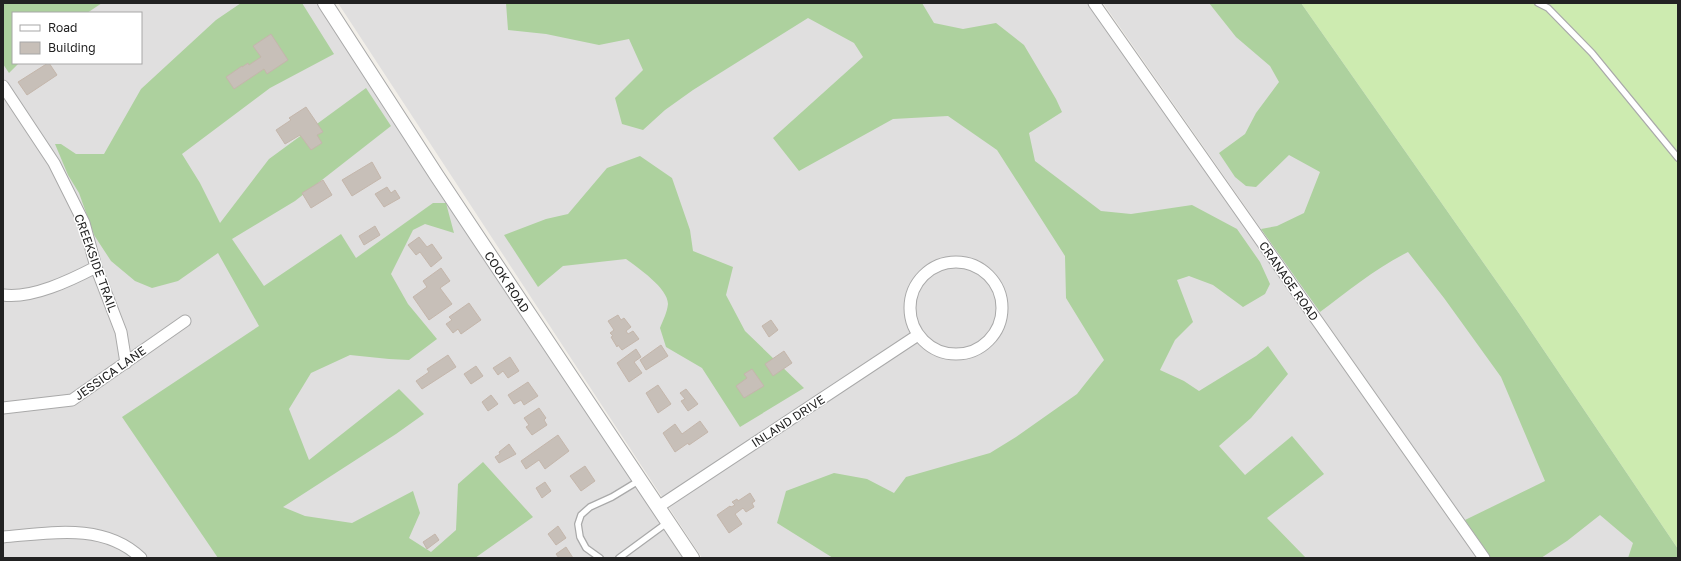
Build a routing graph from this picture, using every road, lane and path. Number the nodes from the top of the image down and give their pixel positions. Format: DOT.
graph roads {
  1 [pos="325,3"];
  2 [pos="1094,3"];
  3 [pos="1538,3"];
  4 [pos="3,86"];
  5 [pos="1678,158"];
  6 [pos="96,267"];
  7 [pos="3,295"];
  8 [pos="185,321"];
  9 [pos="918,335"];
  10 [pos="126,364"];
  11 [pos="3,408"];
  12 [pos="640,480"];
  13 [pos="658,507"];
  14 [pos="668,522"];
  15 [pos="3,537"];
  16 [pos="141,558"];
  17 [pos="600,558"];
  18 [pos="619,558"];
  19 [pos="692,558"];
  20 [pos="1484,558"];
  1 -- 12 [label="street, COOK ROAD"];
  2 -- 20 [label="street, CRANAGE ROAD"];
  3 -- 5 [label="lane"];
  4 -- 6 [label="street, CREEKSIDE TRAIL"];
  6 -- 7 [label="street"];
  6 -- 10 [label="street, CREEKSIDE TRAIL"];
  8 -- 10 [label="street, JESSICA LANE"];
  9 -- 9 [label="street"];
  9 -- 13 [label="street, INLAND DRIVE"];
  10 -- 11 [label="street, JESSICA LANE"];
  12 -- 13 [label="street, COOK ROAD"];
  12 -- 17 [label="lane"];
  13 -- 14 [label="street, COOK ROAD"];
  14 -- 18 [label="lane"];
  14 -- 19 [label="street, COOK ROAD"];
  15 -- 16 [label="street"];
}
